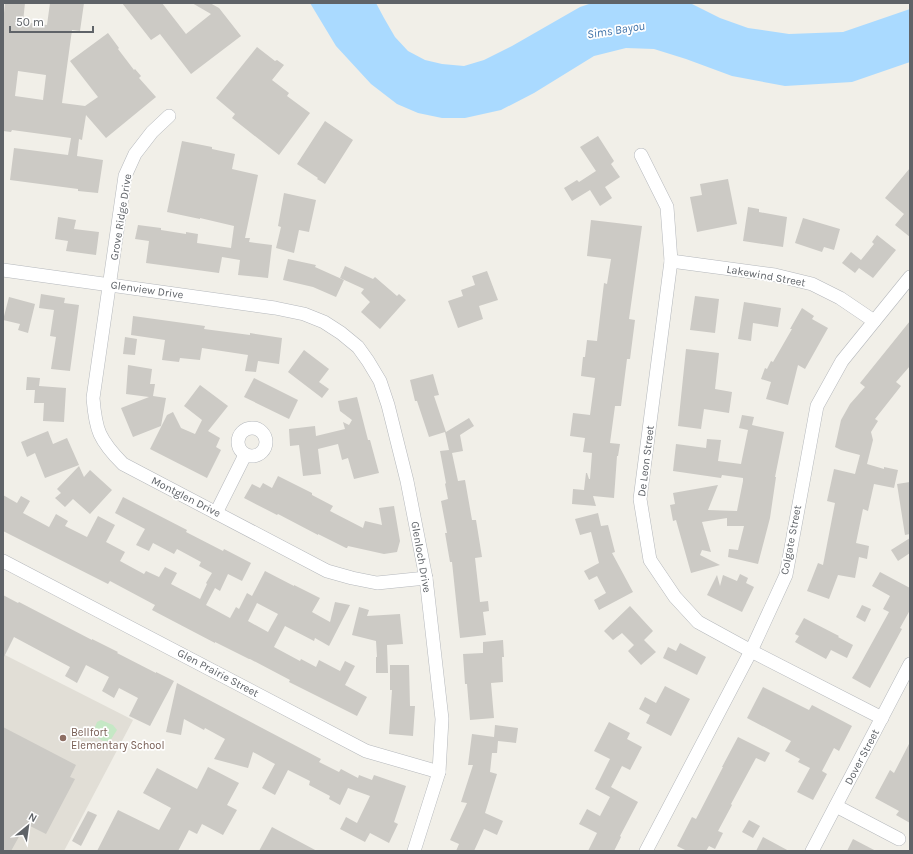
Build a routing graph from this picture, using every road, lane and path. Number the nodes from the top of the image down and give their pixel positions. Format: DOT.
graph roads {
  1 [pos="169,116"];
  2 [pos="641,155"];
  3 [pos="671,261"];
  4 [pos="3,270"];
  5 [pos="910,277"];
  6 [pos="110,285"];
  7 [pos="291,311"];
  8 [pos="874,321"];
  9 [pos="245,454"];
  10 [pos="216,513"];
  11 [pos="3,561"];
  12 [pos="426,578"];
  13 [pos="751,651"];
  14 [pos="910,664"];
  15 [pos="882,718"];
  16 [pos="439,772"];
  17 [pos="836,806"];
  18 [pos="899,839"];
  19 [pos="414,851"];
  20 [pos="646,851"];
  21 [pos="812,851"];
  1 -- 6 [label="street, Grove Ridge Drive"];
  2 -- 3 [label="street, De Leon Street"];
  3 -- 8 [label="street, Lakewind Street"];
  3 -- 13 [label="street, De Leon Street"];
  4 -- 6 [label="street, Glenview Drive"];
  5 -- 8 [label="street, Colgate Street"];
  6 -- 7 [label="street, Glenview Drive"];
  6 -- 10 [label="street, Montglen Drive"];
  7 -- 12 [label="street, Glenloch Drive"];
  8 -- 13 [label="street, Colgate Street"];
  9 -- 10 [label="street"];
  10 -- 12 [label="street, Montglen Drive"];
  11 -- 16 [label="street, Glen Prairie Street"];
  12 -- 16 [label="street, Glenloch Drive"];
  13 -- 15 [label="street, De Leon Street"];
  13 -- 20 [label="street, Colgate Street"];
  14 -- 15 [label="street, Dover Street"];
  15 -- 17 [label="street, Dover Street"];
  16 -- 19 [label="street, Glenloch Drive"];
  17 -- 18 [label="street"];
  17 -- 21 [label="street, Dover Street"];
}
